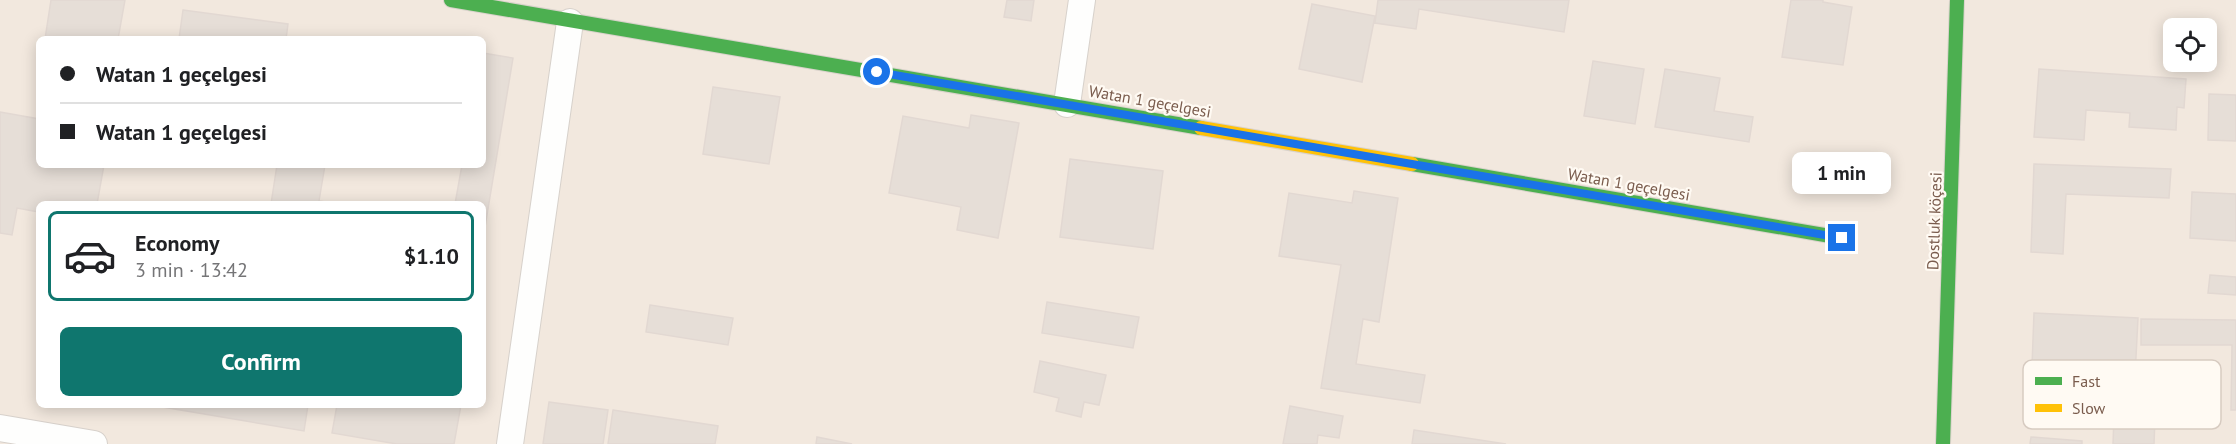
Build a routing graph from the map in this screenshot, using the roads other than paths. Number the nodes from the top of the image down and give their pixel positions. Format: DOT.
graph roads {
  1 [pos="451,0"];
  2 [pos="1082,0"];
  3 [pos="1957,0"];
  4 [pos="570,21"];
  5 [pos="1066,104"];
  6 [pos="1842,238"];
  7 [pos="0,428"];
  8 [pos="94,444"];
  9 [pos="510,444"];
  10 [pos="1943,444"];
  1 -- 4 [label="street, Watan 1 geçelgesi"];
  2 -- 5 [label="street"];
  3 -- 10 [label="street, Dostluk köçesi"];
  4 -- 5 [label="street, Watan 1 geçelgesi"];
  4 -- 9 [label="street"];
  5 -- 6 [label="street, Watan 1 geçelgesi"];
  7 -- 8 [label="street"];
}
